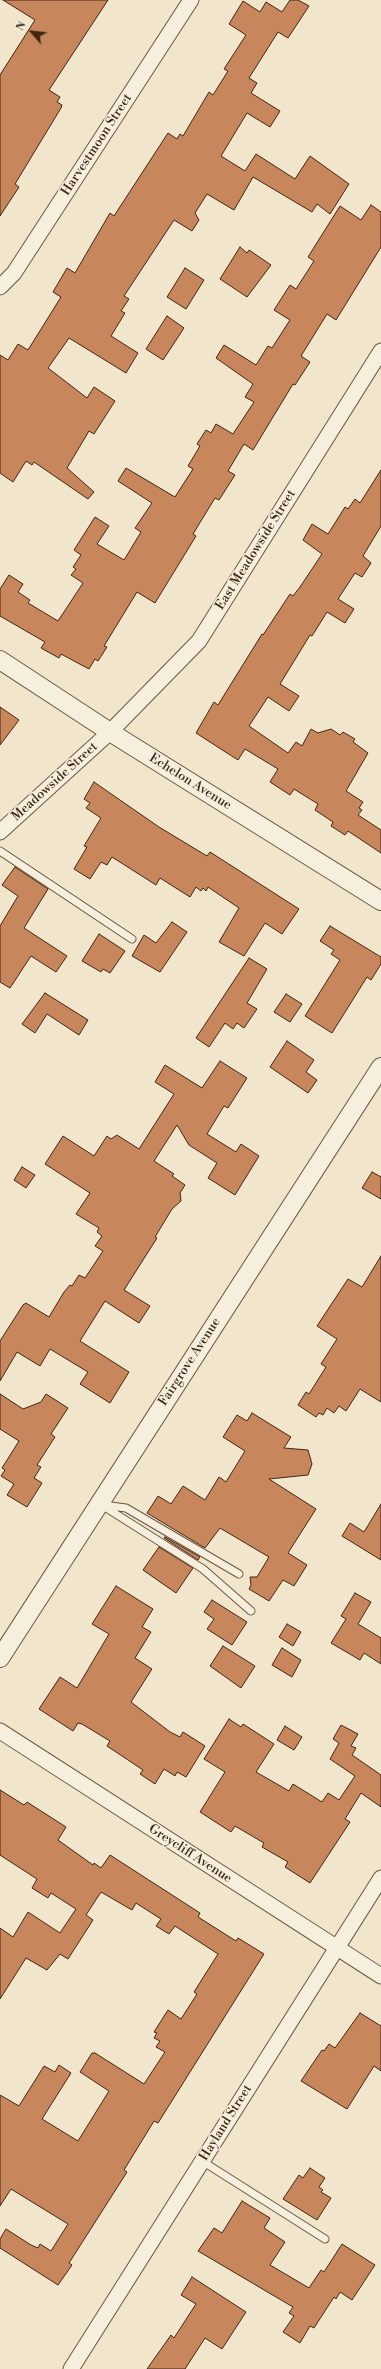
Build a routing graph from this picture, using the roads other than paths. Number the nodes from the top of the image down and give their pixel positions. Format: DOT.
graph roads {
  1 [pos="191,0"];
  2 [pos="0,287"];
  3 [pos="381,351"];
  4 [pos="0,660"];
  5 [pos="110,732"];
  6 [pos="0,832"];
  7 [pos="0,851"];
  8 [pos="381,901"];
  9 [pos="132,939"];
  10 [pos="381,1067"];
  11 [pos="99,1504"];
  12 [pos="239,1574"];
  13 [pos="251,1611"];
  14 [pos="0,1658"];
  15 [pos="0,1731"];
  16 [pos="381,1878"];
  17 [pos="336,1948"];
  18 [pos="381,1976"];
  19 [pos="202,2161"];
  20 [pos="324,2240"];
  21 [pos="71,2369"];
  1 -- 2 [label="street, Harvestmoon Street"];
  3 -- 5 [label="street, East Meadowside Street"];
  4 -- 5 [label="street, Echelon Avenue"];
  5 -- 6 [label="street, Meadowside Street"];
  5 -- 8 [label="street, Echelon Avenue"];
  7 -- 9 [label="lane"];
  10 -- 11 [label="street, Fairgrove Avenue"];
  11 -- 12 [label="lane"];
  11 -- 13 [label="lane"];
  11 -- 14 [label="street, Fairgrove Avenue"];
  15 -- 17 [label="street, Greycliff Avenue"];
  16 -- 17 [label="street, Hayland Street"];
  17 -- 18 [label="street, Greycliff Avenue"];
  17 -- 19 [label="street, Hayland Street"];
  19 -- 20 [label="lane"];
  19 -- 21 [label="street, Hayland Street"];
}
